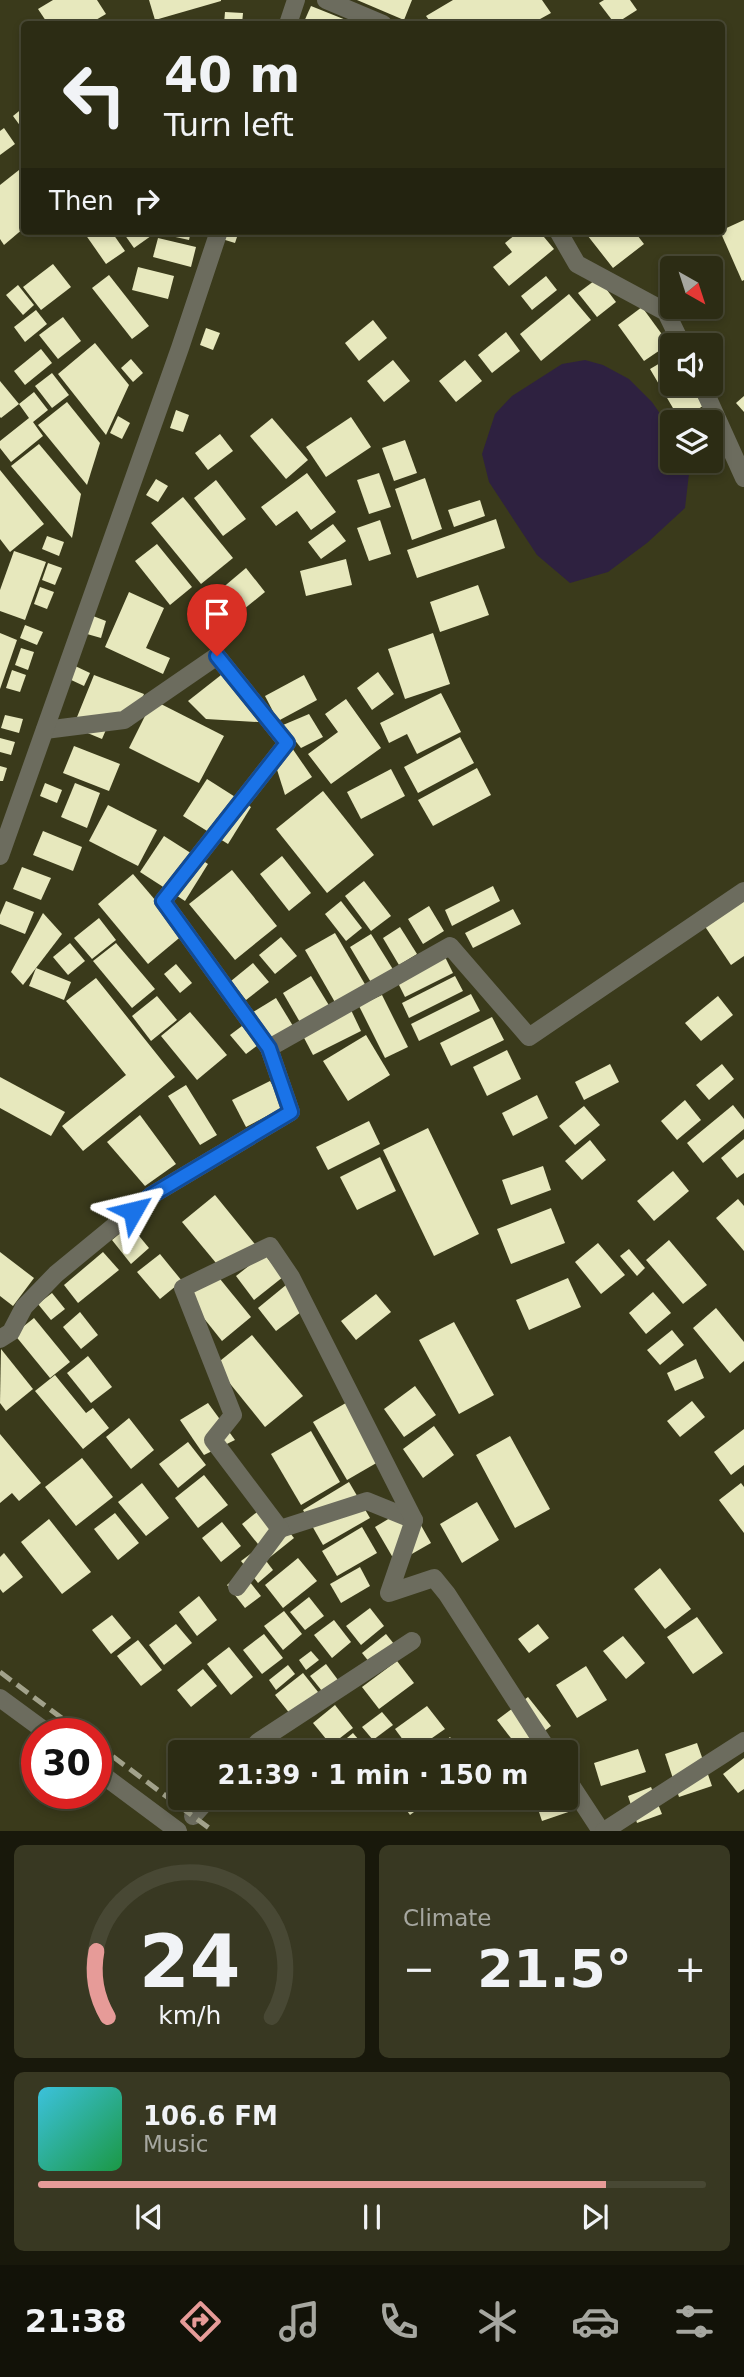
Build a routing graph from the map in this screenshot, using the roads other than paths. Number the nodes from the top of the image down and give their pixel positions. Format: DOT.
graph roads {
  1 [pos="296,0"];
  2 [pos="326,0"];
  3 [pos="289,21"];
  4 [pos="376,21"];
  5 [pos="218,235"];
  6 [pos="560,235"];
  7 [pos="676,333"];
  8 [pos="707,396"];
  9 [pos="744,478"];
  10 [pos="44,730"];
  11 [pos="0,856"];
  12 [pos="744,891"];
  13 [pos="269,1048"];
  14 [pos="0,1339"];
  15 [pos="414,1520"];
  16 [pos="280,1529"];
  17 [pos="237,1587"];
  18 [pos="412,1641"];
  19 [pos="0,1698"];
  20 [pos="27,1718"];
  21 [pos="261,1740"];
  22 [pos="541,1740"];
  23 [pos="744,1741"];
  24 [pos="112,1782"];
  25 [pos="578,1795"];
  26 [pos="199,1810"];
  27 [pos="194,1816"];
  28 [pos="178,1831"];
  29 [pos="603,1831"];
  1 -- 3 [label="street"];
  2 -- 4 [label="street"];
  5 -- 10 [label="street"];
  6 -- 7 [label="street"];
  8 -- 9 [label="street"];
  10 -- 11 [label="street"];
  10 -- 13 [label="street"];
  12 -- 13 [label="street"];
  13 -- 14 [label="street"];
  15 -- 16 [label="street"];
  15 -- 16 [label="street"];
  15 -- 22 [label="street"];
  16 -- 17 [label="street"];
  18 -- 21 [label="street"];
  19 -- 20 [label="street"];
  23 -- 29 [label="street"];
  24 -- 28 [label="street"];
  25 -- 29 [label="street"];
  26 -- 27 [label="street"];
}
